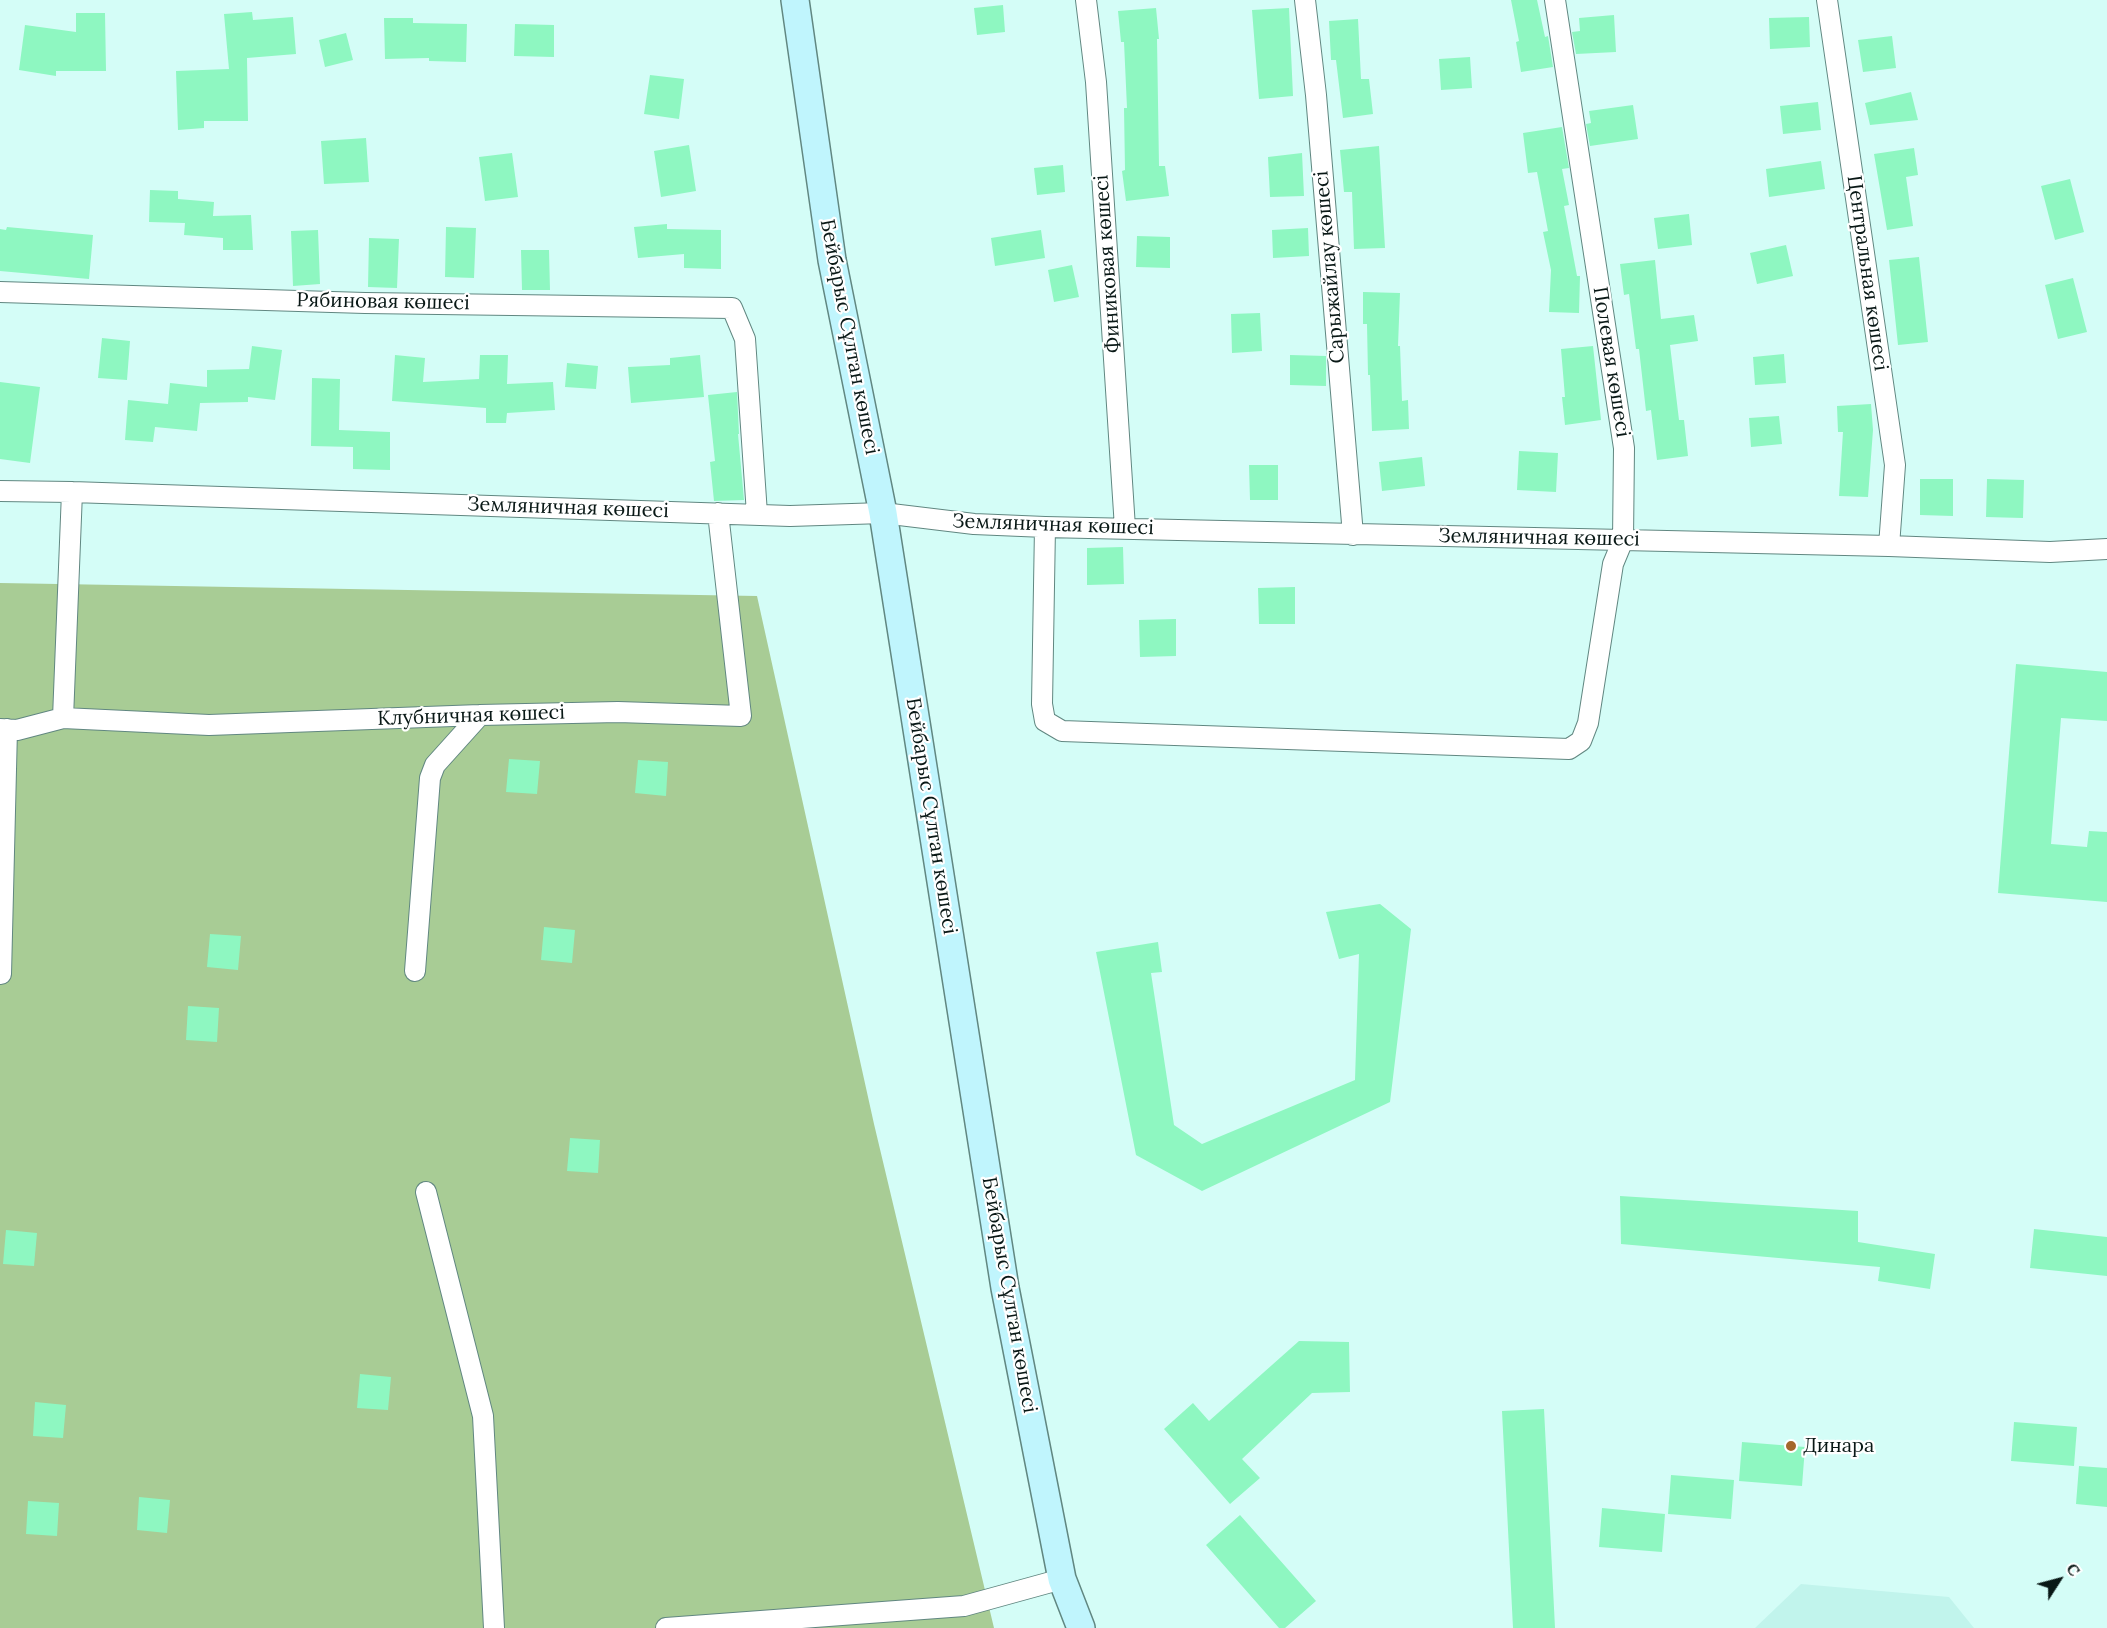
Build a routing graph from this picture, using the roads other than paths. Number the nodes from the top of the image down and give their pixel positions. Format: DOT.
graph roads {
  1 [pos="795,0"];
  2 [pos="1086,0"];
  3 [pos="1305,0"];
  4 [pos="1555,0"];
  5 [pos="1827,0"];
  6 [pos="0,292"];
  7 [pos="0,491"];
  8 [pos="72,492"];
  9 [pos="718,513"];
  10 [pos="883,513"];
  11 [pos="757,514"];
  12 [pos="1045,527"];
  13 [pos="1125,528"];
  14 [pos="1353,535"];
  15 [pos="1623,540"];
  16 [pos="1889,546"];
  17 [pos="2107,549"];
  18 [pos="480,715"];
  19 [pos="63,718"];
  20 [pos="3,729"];
  21 [pos="415,972"];
  22 [pos="1,974"];
  23 [pos="426,1192"];
  24 [pos="1062,1579"];
  25 [pos="494,1628"];
  26 [pos="666,1628"];
  27 [pos="1081,1628"];
  1 -- 10 [label="street, Бейбарыс Сұлтан көшесі"];
  2 -- 13 [label="street, Финиковая көшесі"];
  3 -- 14 [label="street, Сарыжайлау көшесі"];
  4 -- 15 [label="street, Полевая көшесі"];
  5 -- 16 [label="street, Центральная көшесі"];
  6 -- 11 [label="street, Рябиновая көшесі"];
  7 -- 8 [label="street, Земляничная көшесі"];
  8 -- 9 [label="street, Земляничная көшесі"];
  8 -- 19 [label="street"];
  9 -- 11 [label="street, Земляничная көшесі"];
  9 -- 18 [label="street, Клубничная көшесі"];
  10 -- 11 [label="street, Земляничная көшесі"];
  10 -- 12 [label="street, Земляничная көшесі"];
  10 -- 24 [label="street, Бейбарыс Сұлтан көшесі"];
  12 -- 13 [label="street, Земляничная көшесі"];
  12 -- 15 [label="street, Полевая көшесі"];
  13 -- 14 [label="street, Земляничная көшесі"];
  14 -- 15 [label="street, Земляничная көшесі"];
  15 -- 16 [label="street, Земляничная көшесі"];
  16 -- 17 [label="street, Земляничная көшесі"];
  18 -- 19 [label="street, Клубничная көшесі"];
  18 -- 21 [label="street"];
  19 -- 20 [label="street, Клубничная көшесі"];
  20 -- 22 [label="street"];
  23 -- 25 [label="street"];
  24 -- 26 [label="street"];
  24 -- 27 [label="street, Бейбарыс Сұлтан көшесі"];
}
